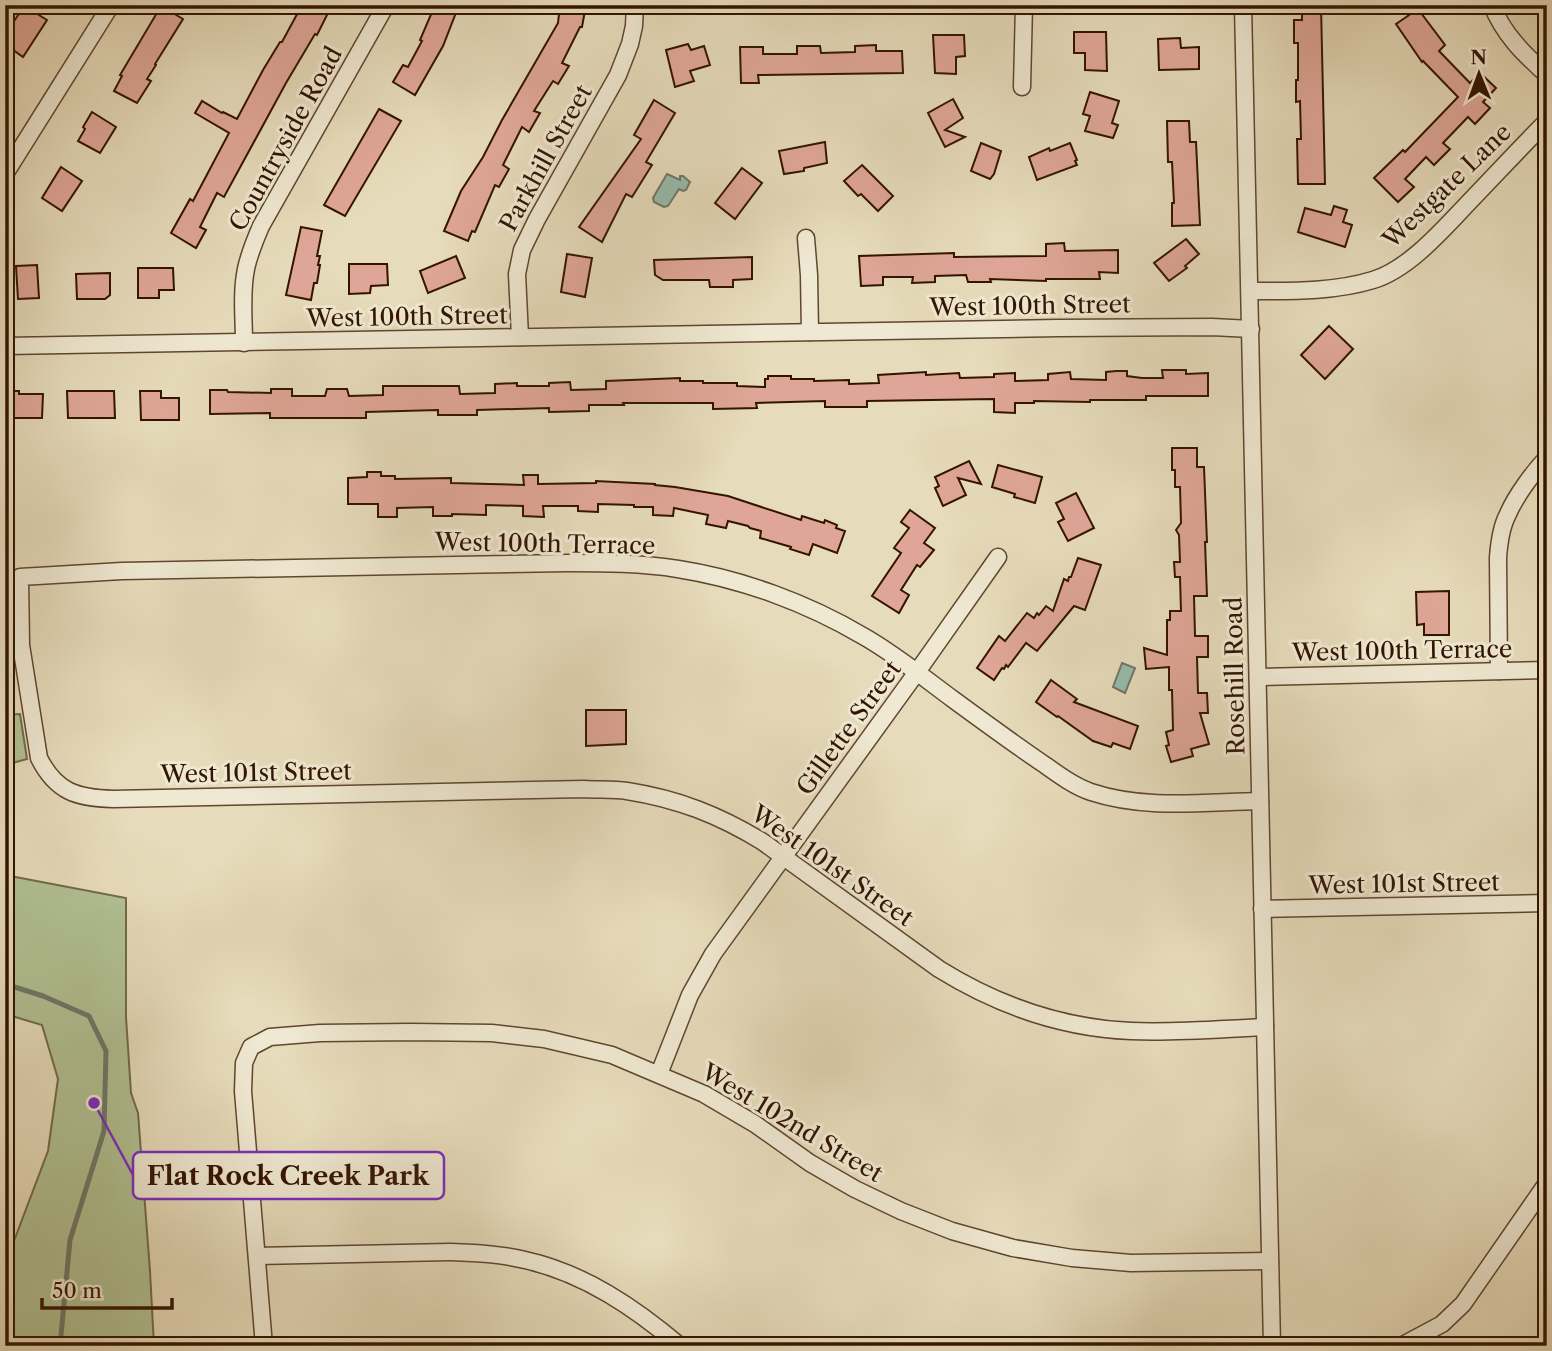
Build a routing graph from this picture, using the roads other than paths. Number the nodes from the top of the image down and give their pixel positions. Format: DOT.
graph roads {
  1 [pos="111,5"];
  2 [pos="386,5"];
  3 [pos="635,5"];
  4 [pos="1024,5"];
  5 [pos="1243,5"];
  6 [pos="1492,5"];
  7 [pos="1547,75"];
  8 [pos="1022,87"];
  9 [pos="1547,121"];
  10 [pos="5,174"];
  11 [pos="806,238"];
  12 [pos="1250,291"];
  13 [pos="1251,329"];
  14 [pos="810,332"];
  15 [pos="520,337"];
  16 [pos="244,343"];
  17 [pos="5,346"];
  18 [pos="1547,458"];
  19 [pos="998,557"];
  20 [pos="1547,670"];
  21 [pos="1499,671"];
  22 [pos="917,673"];
  23 [pos="1258,677"];
  24 [pos="66,791"];
  25 [pos="1260,801"];
  26 [pos="783,857"];
  27 [pos="1547,904"];
  28 [pos="1262,909"];
  29 [pos="1265,1027"];
  30 [pos="659,1074"];
  31 [pos="1547,1183"];
  32 [pos="257,1256"];
  33 [pos="1270,1261"];
  34 [pos="264,1346"];
  35 [pos="680,1346"];
  36 [pos="1272,1346"];
  37 [pos="1401,1346"];
  1 -- 10 [label="street"];
  2 -- 16 [label="street, Countryside Road"];
  3 -- 15 [label="street, Parkhill Street"];
  4 -- 8 [label="street"];
  5 -- 12 [label="street, Rosehill Road"];
  6 -- 7 [label="street"];
  9 -- 12 [label="street, Westgate Lane"];
  11 -- 14 [label="street"];
  12 -- 13 [label="street, Rosehill Road"];
  13 -- 14 [label="street, West 100th Street"];
  13 -- 23 [label="street, Rosehill Road"];
  14 -- 15 [label="street, West 100th Street"];
  15 -- 16 [label="street, West 100th Street"];
  16 -- 17 [label="street, West 100th Street"];
  18 -- 21 [label="street"];
  19 -- 22 [label="street, Gillette Street"];
  20 -- 21 [label="street, West 100th Terrace"];
  21 -- 23 [label="street, West 100th Terrace"];
  22 -- 24 [label="street, West 100th Terrace"];
  22 -- 25 [label="street, West 100th Terrace"];
  22 -- 26 [label="street, Gillette Street"];
  23 -- 25 [label="street, Rosehill Road"];
  24 -- 26 [label="street, West 101st Street"];
  25 -- 28 [label="street, Rosehill Road"];
  26 -- 29 [label="street, West 101st Street"];
  26 -- 30 [label="street, Gillette Street"];
  27 -- 28 [label="street, West 101st Street"];
  28 -- 29 [label="street, Rosehill Road"];
  29 -- 33 [label="street, Rosehill Road"];
  30 -- 32 [label="street, West 102nd Street"];
  30 -- 33 [label="street, West 102nd Street"];
  31 -- 37 [label="street"];
  32 -- 34 [label="street"];
  32 -- 35 [label="street"];
  33 -- 36 [label="street, Rosehill Road"];
}
